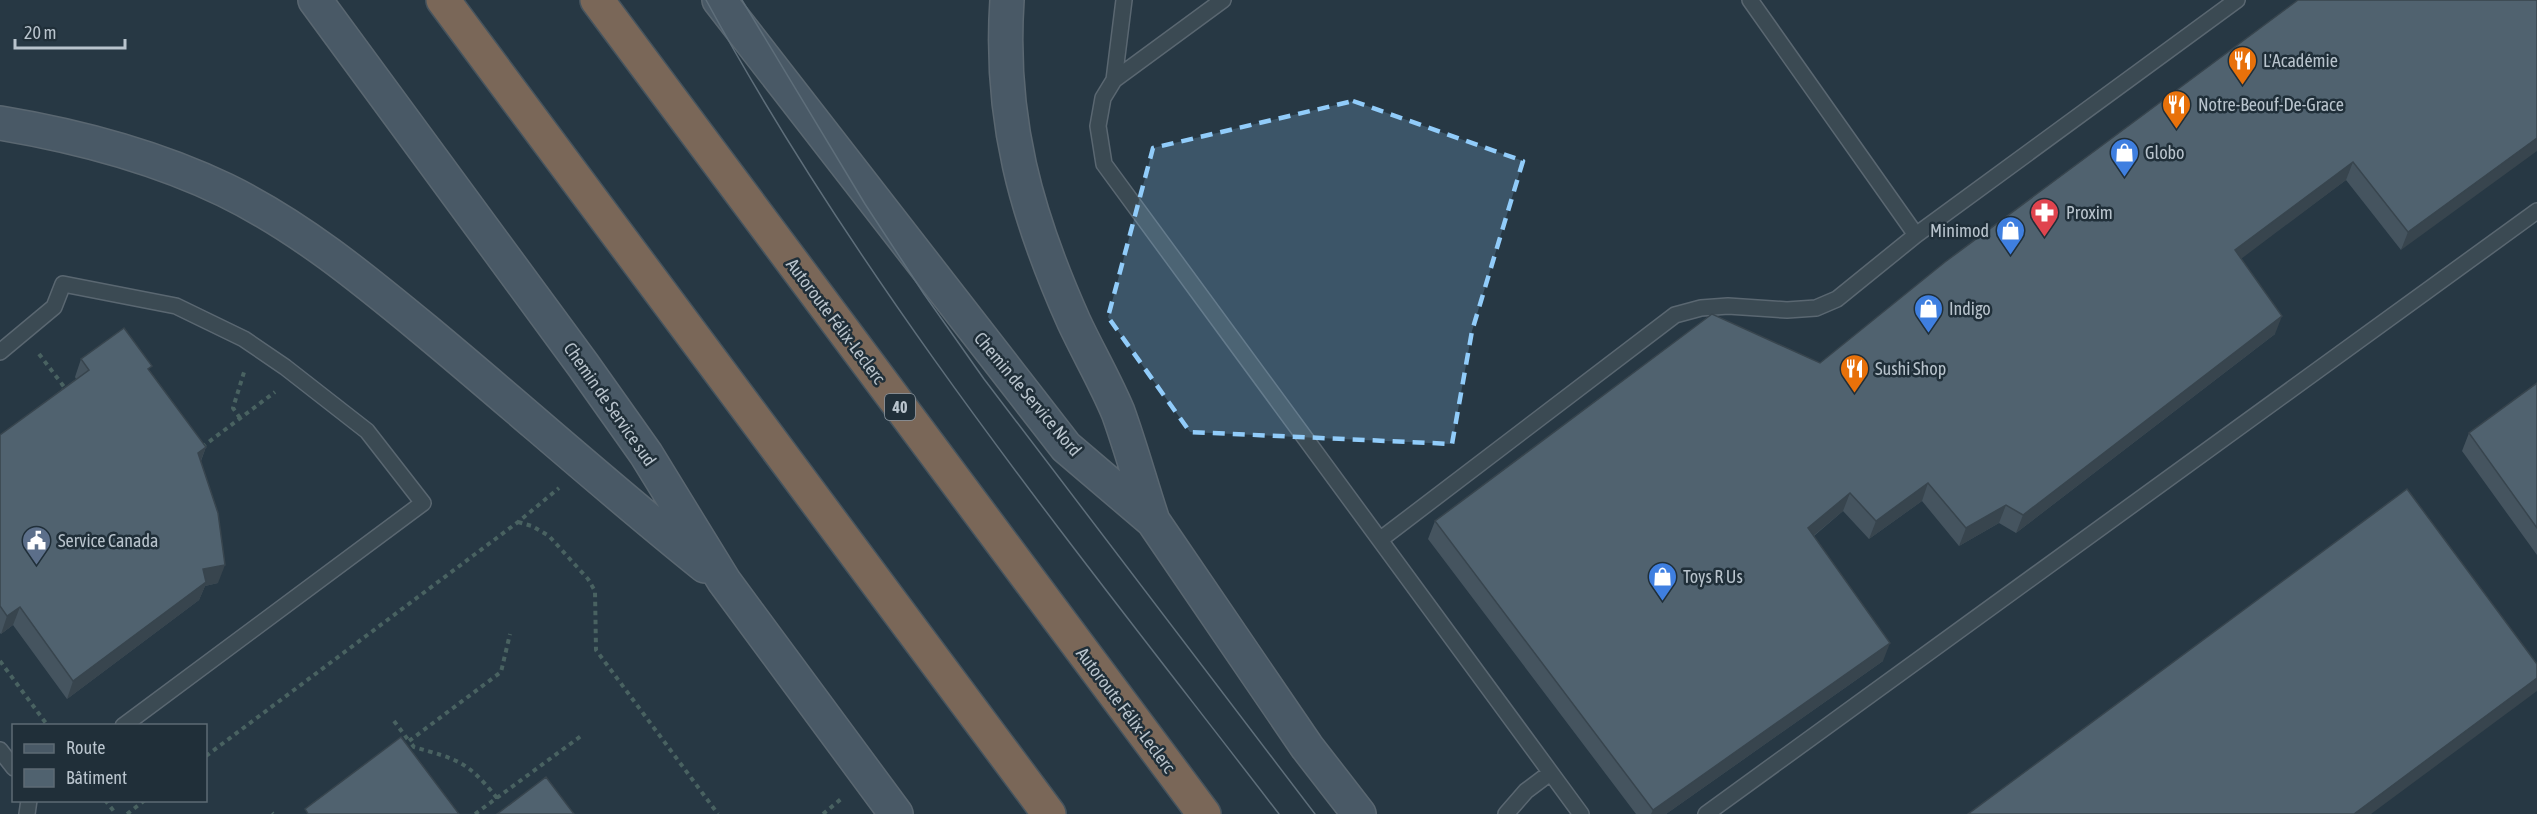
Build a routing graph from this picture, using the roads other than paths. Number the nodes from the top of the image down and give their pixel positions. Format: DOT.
graph roads {
  1 [pos="315,0"];
  2 [pos="443,0"];
  3 [pos="597,0"];
  4 [pos="719,0"];
  5 [pos="1007,0"];
  6 [pos="1124,0"];
  7 [pos="1223,0"];
  8 [pos="1750,0"];
  9 [pos="2238,0"];
  10 [pos="1114,80"];
  11 [pos="0,123"];
  12 [pos="2537,211"];
  13 [pos="1916,235"];
  14 [pos="0,352"];
  15 [pos="1153,521"];
  16 [pos="1381,539"];
  17 [pos="724,581"];
  18 [pos="126,724"];
  19 [pos="0,750"];
  20 [pos="12,765"];
  21 [pos="1550,773"];
  22 [pos="896,814"];
  23 [pos="1049,814"];
  24 [pos="1204,814"];
  25 [pos="1359,814"];
  26 [pos="1506,814"];
  27 [pos="1581,814"];
  28 [pos="1706,814"];
  1 -- 17 [label="main road, Chemin de Service sud"];
  2 -- 23 [label="highway"];
  3 -- 24 [label="highway, Autoroute Félix-Leclerc / 40"];
  4 -- 15 [label="main road, Chemin de Service Nord"];
  5 -- 15 [label="main road"];
  6 -- 10 [label="lane"];
  7 -- 10 [label="lane"];
  8 -- 13 [label="lane"];
  9 -- 13 [label="lane"];
  10 -- 16 [label="lane"];
  11 -- 17 [label="main road"];
  12 -- 28 [label="lane"];
  13 -- 16 [label="lane"];
  14 -- 18 [label="lane"];
  15 -- 25 [label="main road, Chemin de Service Nord"];
  16 -- 21 [label="lane"];
  17 -- 22 [label="main road, Chemin de Service sud"];
  19 -- 20 [label="lane"];
  21 -- 26 [label="lane"];
  21 -- 27 [label="lane"];
}
